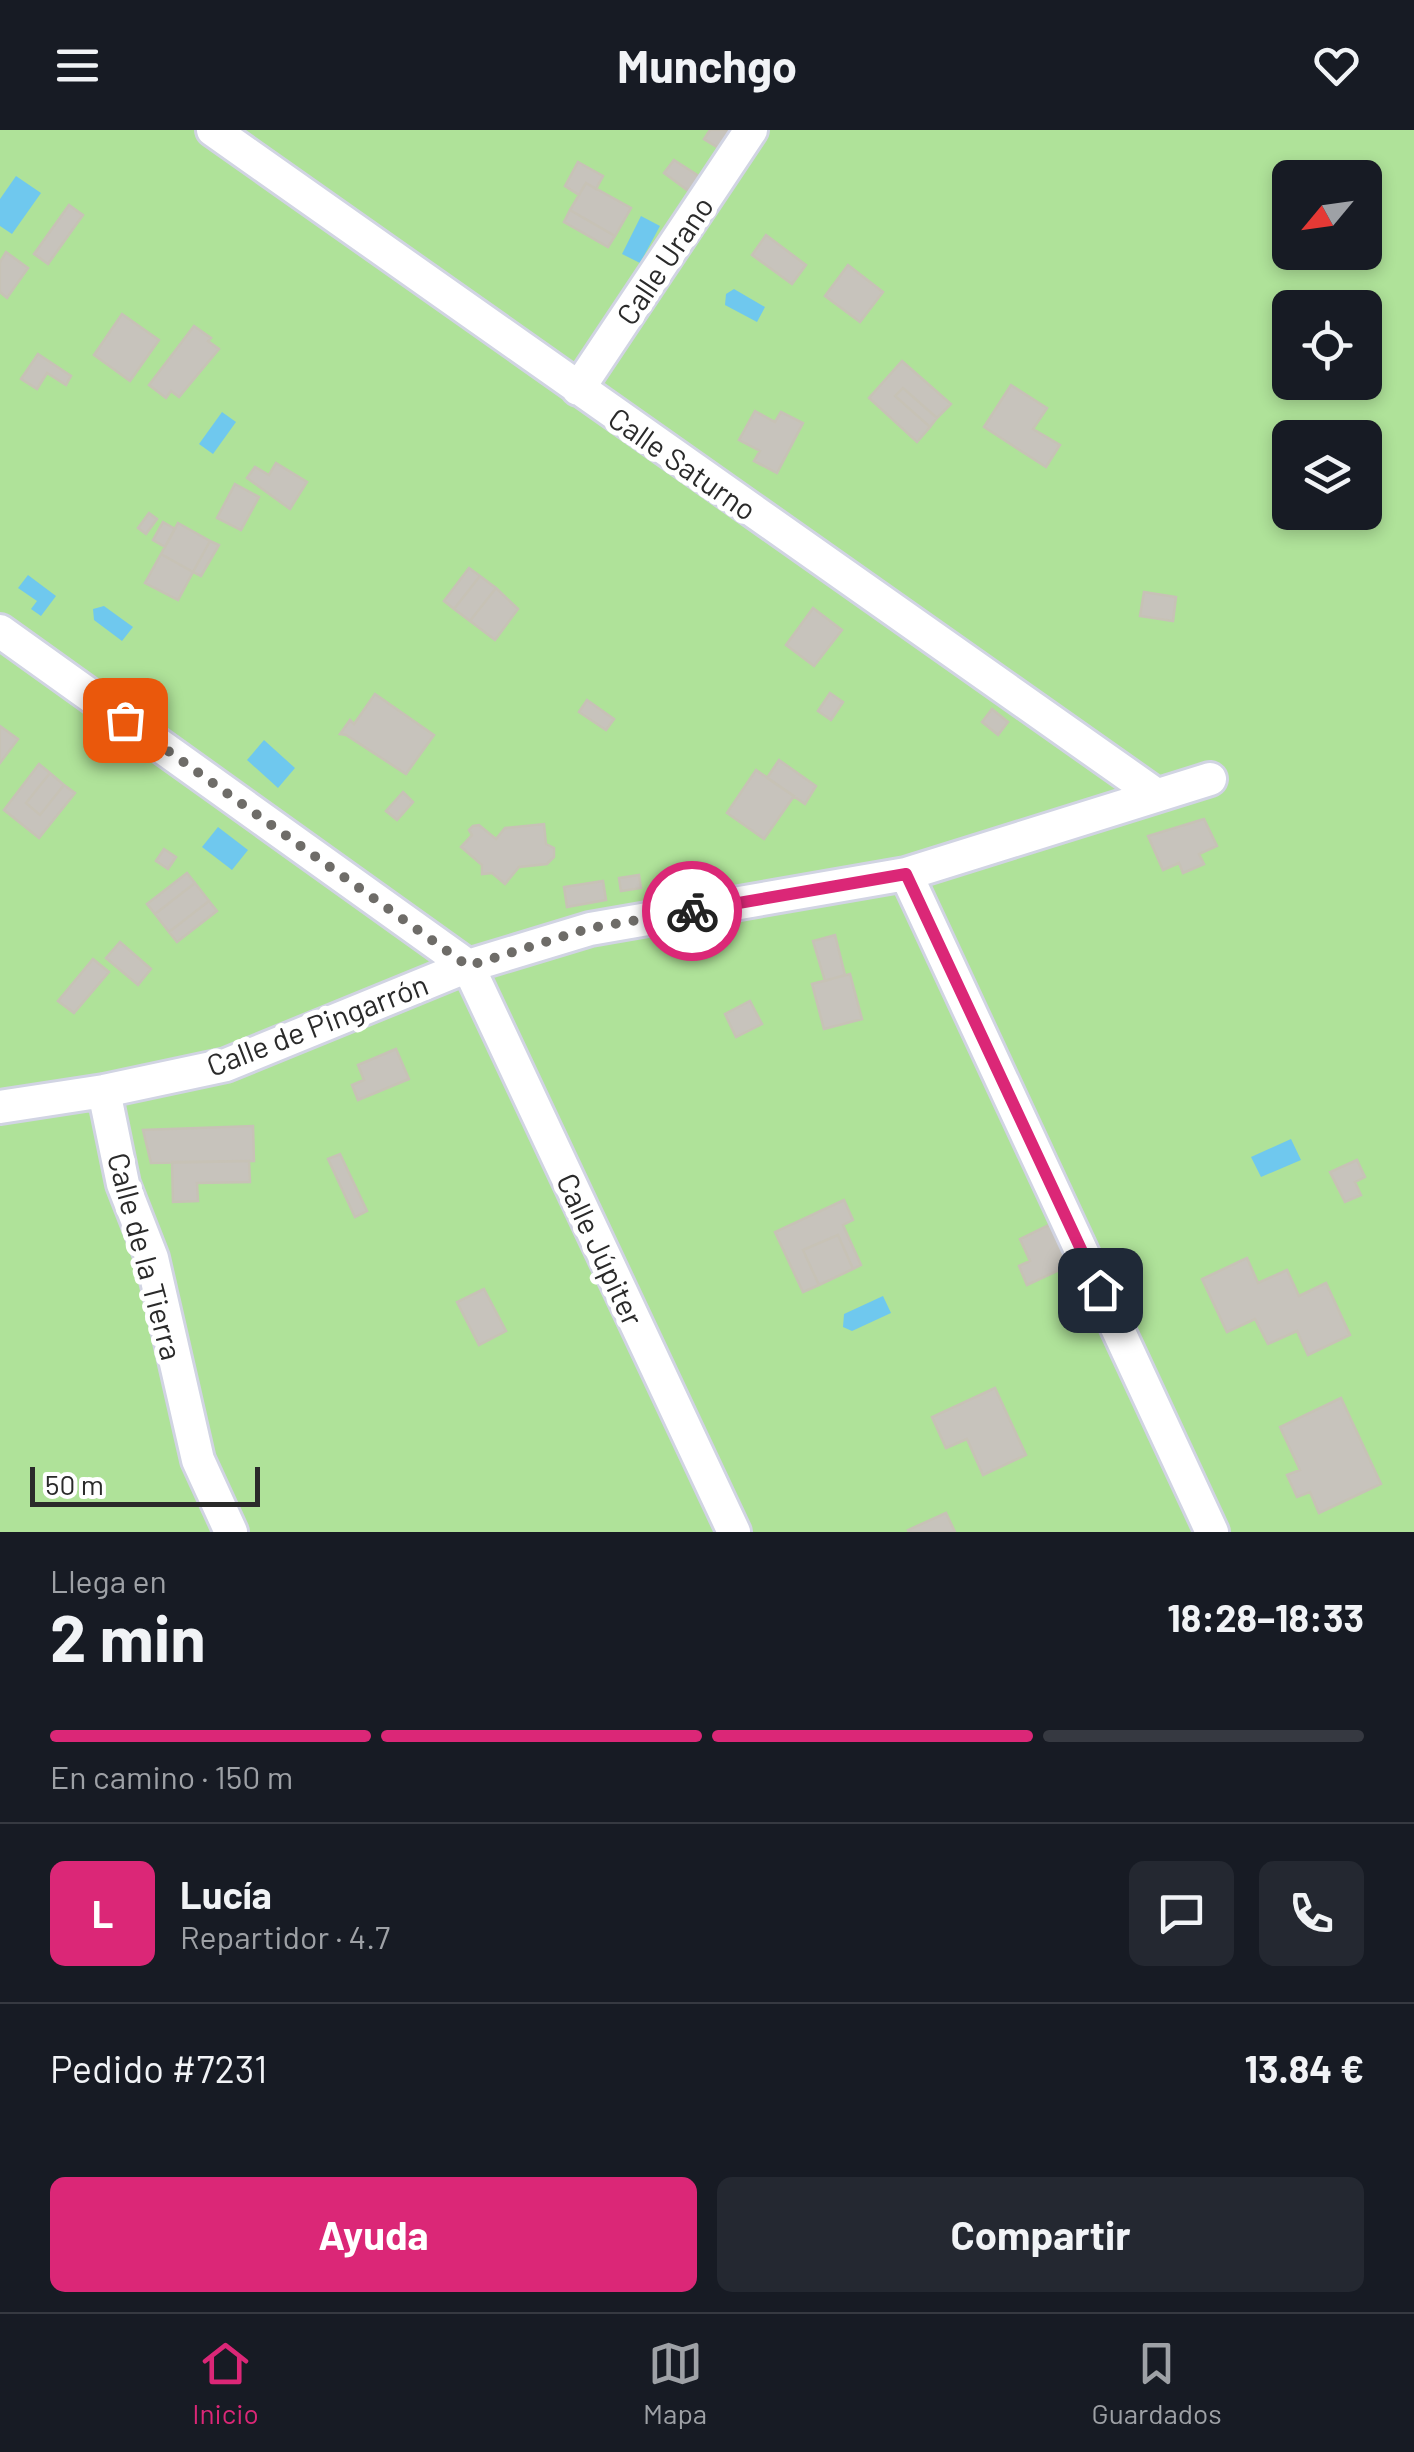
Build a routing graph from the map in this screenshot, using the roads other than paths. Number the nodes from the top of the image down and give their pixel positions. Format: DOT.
graph roads {
  1 [pos="213,130"];
  2 [pos="751,130"];
  3 [pos="578,390"];
  4 [pos="0,631"];
  5 [pos="1210,779"];
  6 [pos="1155,794"];
  7 [pos="906,874"];
  8 [pos="468,966"];
  9 [pos="104,1091"];
  10 [pos="0,1107"];
  11 [pos="232,1532"];
  12 [pos="734,1532"];
  13 [pos="1212,1532"];
  1 -- 3 [label="street, Calle Saturno"];
  2 -- 3 [label="street, Calle Urano"];
  3 -- 6 [label="street, Calle Saturno"];
  4 -- 8 [label="street"];
  5 -- 6 [label="street, Calle de Pingarrón"];
  6 -- 7 [label="street, Calle de Pingarrón"];
  7 -- 8 [label="street, Calle de Pingarrón"];
  7 -- 13 [label="street"];
  8 -- 9 [label="street, Calle de Pingarrón"];
  8 -- 12 [label="street, Calle Júpiter"];
  9 -- 10 [label="street, Calle de Pingarrón"];
  9 -- 11 [label="street, Calle de la Tierra"];
}
